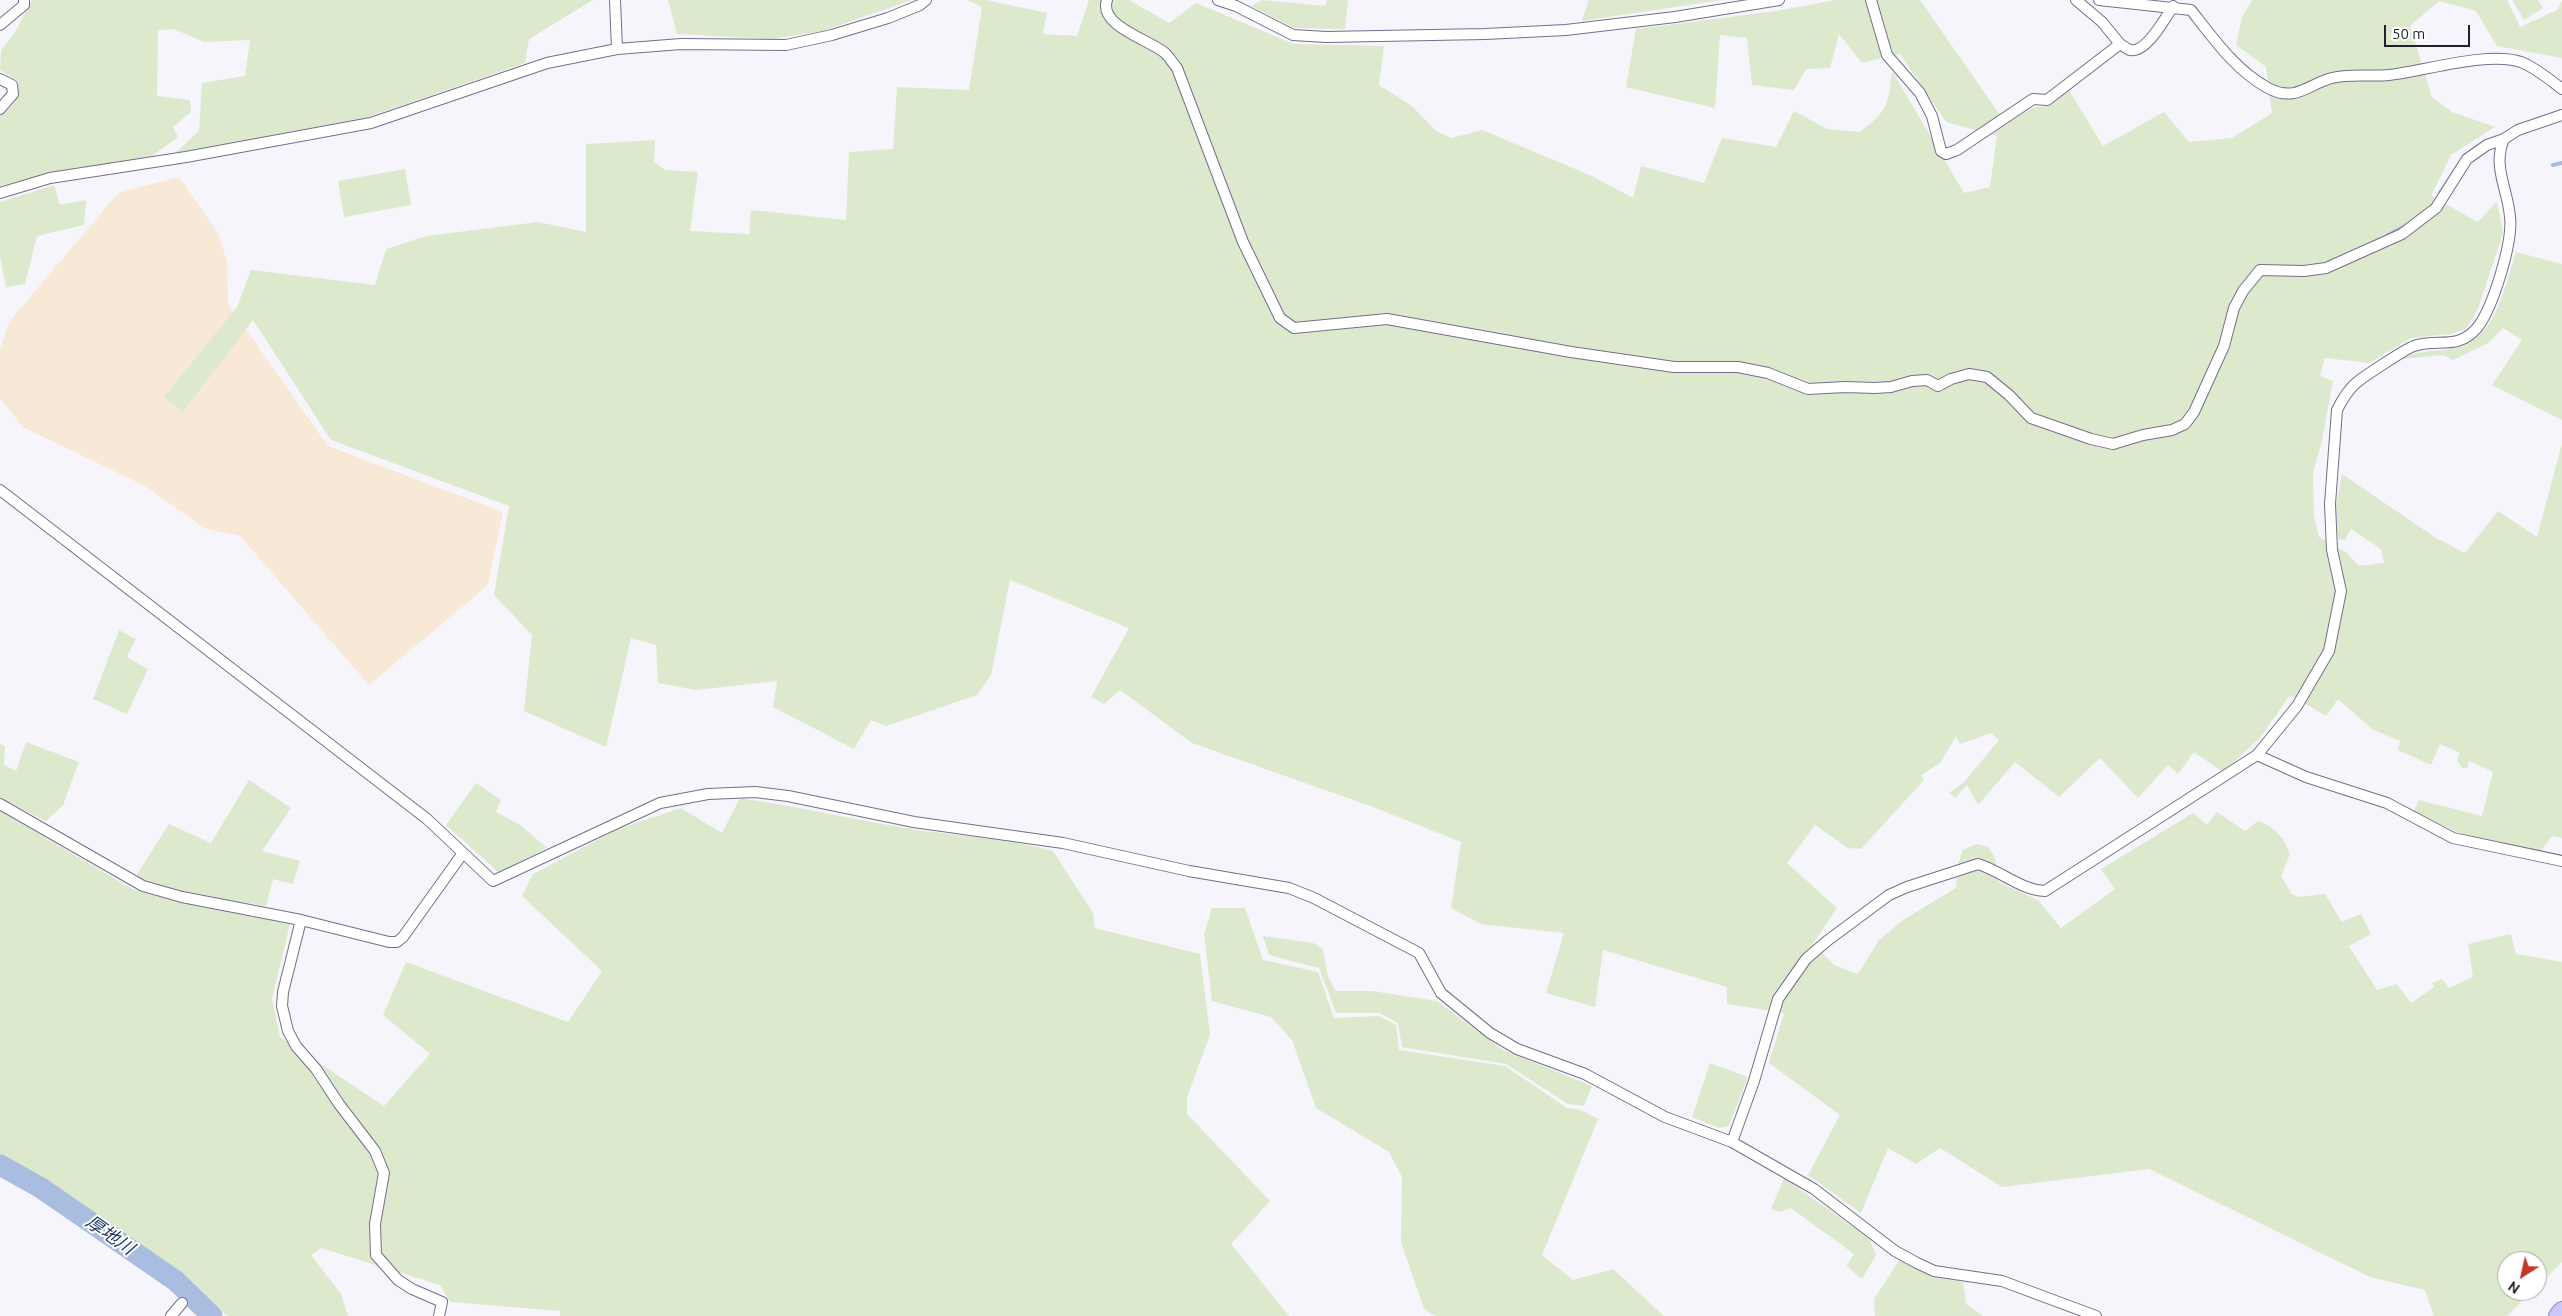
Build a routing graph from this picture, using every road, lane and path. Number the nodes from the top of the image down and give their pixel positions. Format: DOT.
graph roads {
  1 [pos="24,0"];
  2 [pos="615,0"];
  3 [pos="926,0"];
  4 [pos="1107,0"];
  5 [pos="1218,0"];
  6 [pos="1779,0"];
  7 [pos="1871,0"];
  8 [pos="2076,0"];
  9 [pos="2099,0"];
  10 [pos="2173,6"];
  11 [pos="0,26"];
  12 [pos="2120,44"];
  13 [pos="617,48"];
  14 [pos="0,79"];
  15 [pos="2562,89"];
  16 [pos="0,109"];
  17 [pos="2562,114"];
  18 [pos="2504,139"];
  19 [pos="0,193"];
  20 [pos="0,490"];
  21 [pos="2257,755"];
  22 [pos="0,804"];
  23 [pos="463,853"];
  24 [pos="2562,861"];
  25 [pos="301,920"];
  26 [pos="1732,1142"];
  27 [pos="182,1303"];
  28 [pos="2562,1310"];
  29 [pos="171,1316"];
  30 [pos="440,1316"];
  31 [pos="2096,1316"];
  32 [pos="2558,1316"];
  1 -- 11 [label="street"];
  2 -- 13 [label="street"];
  3 -- 13 [label="street"];
  4 -- 18 [label="street"];
  5 -- 6 [label="street"];
  7 -- 12 [label="street"];
  8 -- 12 [label="street"];
  9 -- 10 [label="street"];
  10 -- 12 [label="street"];
  10 -- 15 [label="street"];
  13 -- 19 [label="street"];
  14 -- 16 [label="street"];
  17 -- 18 [label="street"];
  18 -- 21 [label="street"];
  20 -- 23 [label="street"];
  21 -- 24 [label="street"];
  21 -- 26 [label="street"];
  22 -- 25 [label="street"];
  23 -- 25 [label="street"];
  23 -- 26 [label="street"];
  25 -- 30 [label="street"];
  26 -- 31 [label="street"];
  27 -- 29 [label="street"];
  28 -- 32 [label="highway"];
}
